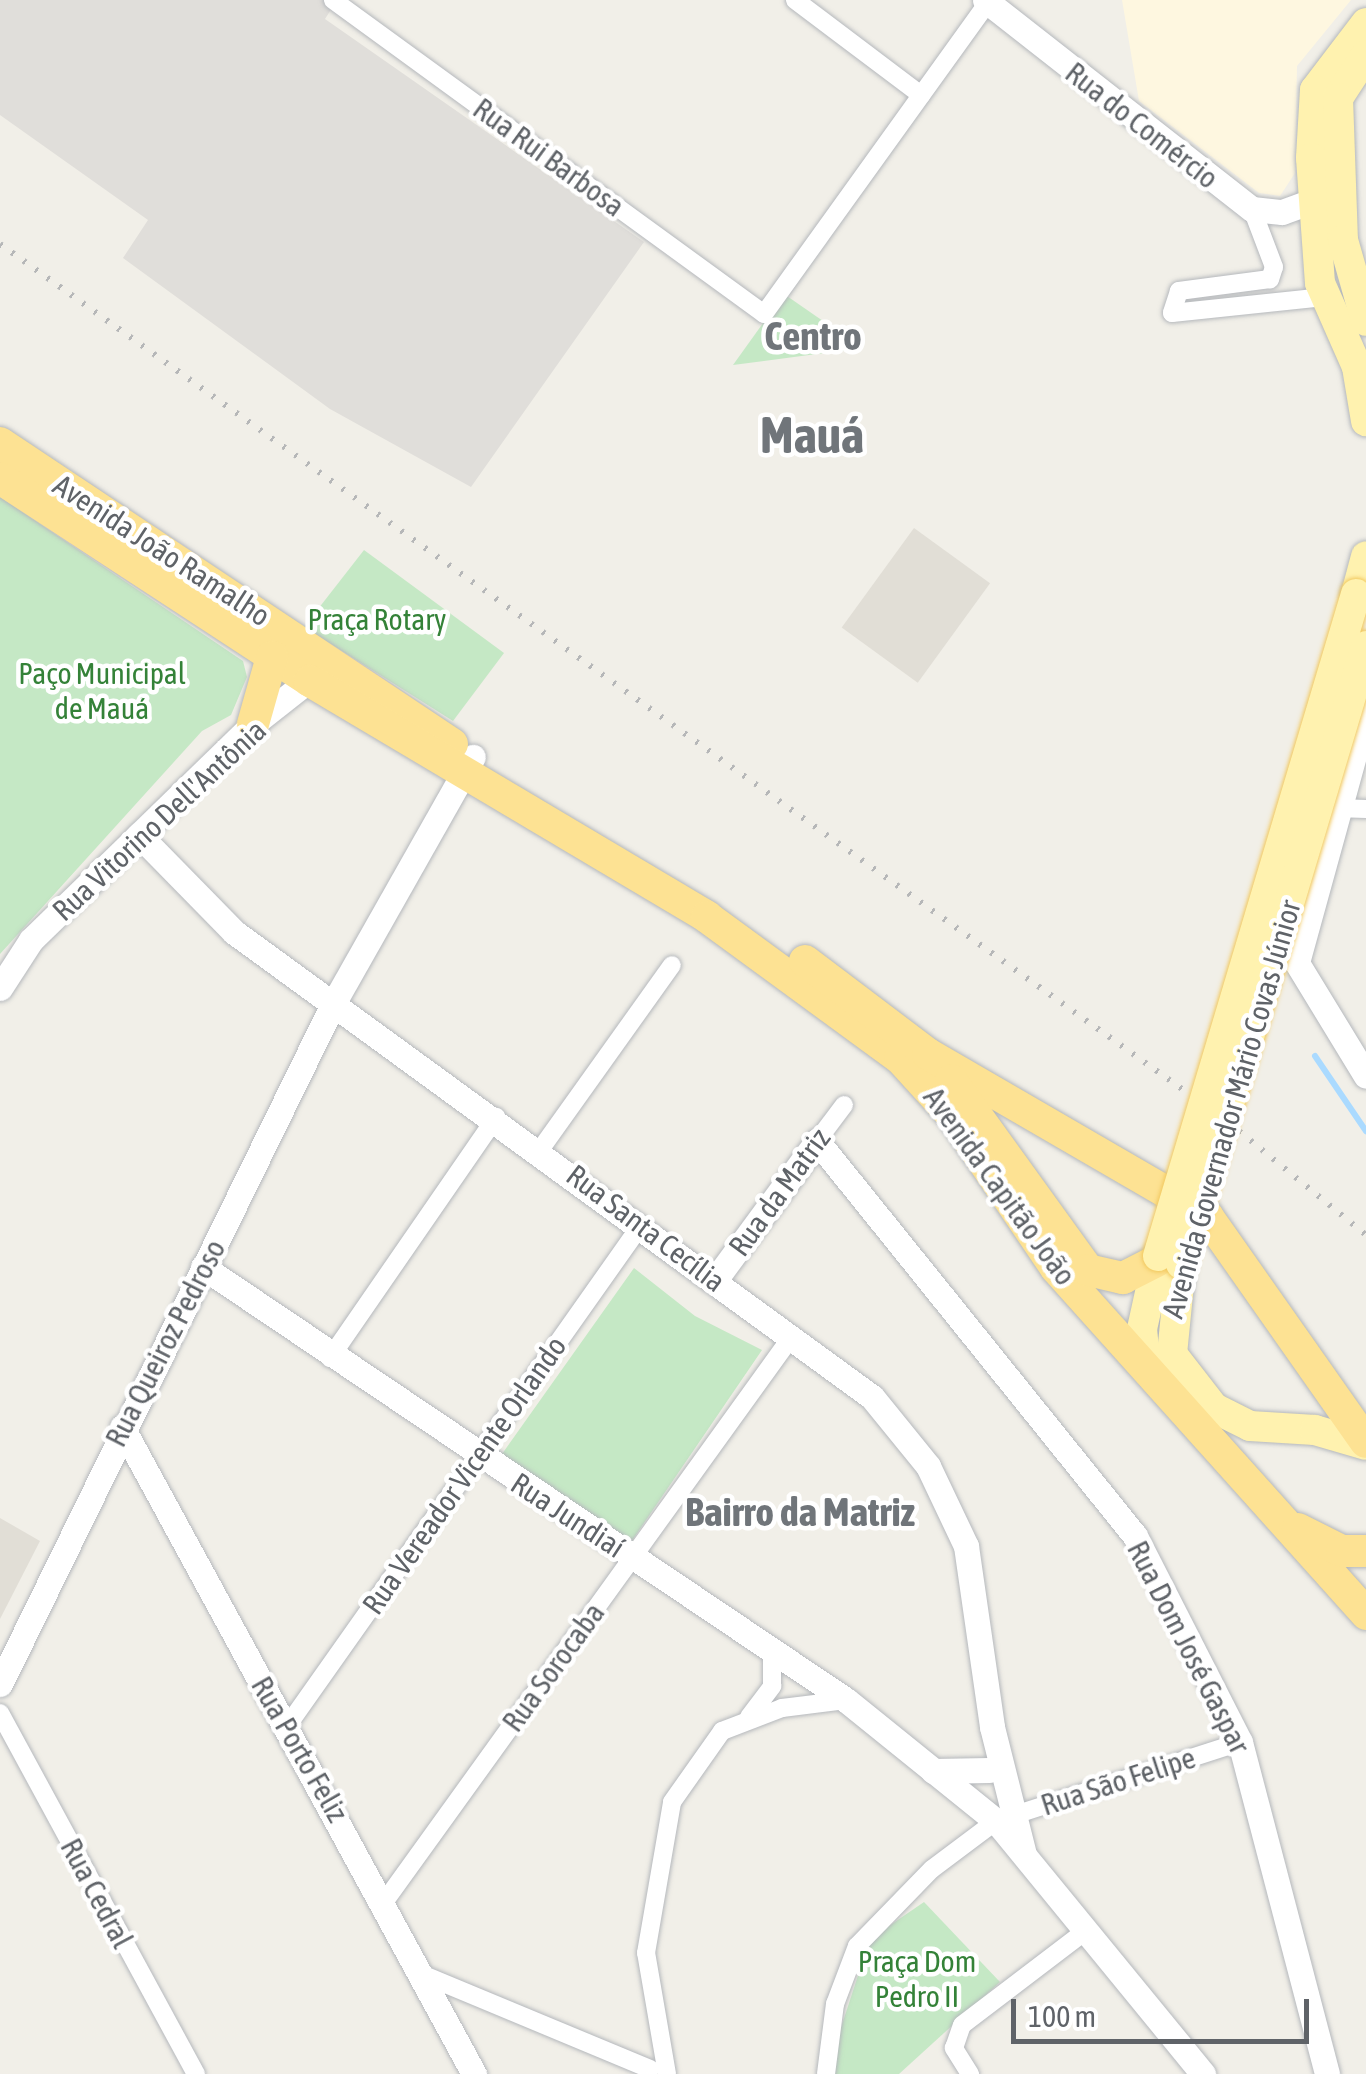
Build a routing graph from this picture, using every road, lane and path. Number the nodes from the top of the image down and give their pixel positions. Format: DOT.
graph roads {
  1 [pos="334,0"];
  2 [pos="795,0"];
  3 [pos="988,1"];
  4 [pos="355,6"];
  5 [pos="1366,23"];
  6 [pos="1366,55"];
  7 [pos="922,94"];
  8 [pos="1312,200"];
  9 [pos="1252,209"];
  10 [pos="1324,297"];
  11 [pos="1366,320"];
  12 [pos="1366,421"];
  13 [pos="0,444"];
  14 [pos="0,478"];
  15 [pos="1366,556"];
  16 [pos="1366,646"];
  17 [pos="272,657"];
  18 [pos="320,671"];
  19 [pos="1366,712"];
  20 [pos="253,724"];
  21 [pos="468,766"];
  22 [pos="1336,808"];
  23 [pos="1366,809"];
  24 [pos="139,836"];
  25 [pos="672,964"];
  26 [pos="0,988"];
  27 [pos="334,1004"];
  28 [pos="928,1054"];
  29 [pos="1366,1076"];
  30 [pos="844,1104"];
  31 [pos="496,1118"];
  32 [pos="817,1140"];
  33 [pos="540,1150"];
  34 [pos="641,1226"];
  35 [pos="1166,1260"];
  36 [pos="203,1267"];
  37 [pos="715,1280"];
  38 [pos="792,1336"];
  39 [pos="330,1358"];
  40 [pos="1146,1370"];
  41 [pos="122,1426"];
  42 [pos="1366,1444"];
  43 [pos="476,1455"];
  44 [pos="1274,1513"];
  45 [pos="1366,1538"];
  46 [pos="1324,1544"];
  47 [pos="1366,1551"];
  48 [pos="632,1558"];
  49 [pos="1366,1614"];
  50 [pos="772,1650"];
  51 [pos="0,1684"];
  52 [pos="846,1700"];
  53 [pos="0,1712"];
  54 [pos="748,1718"];
  55 [pos="288,1725"];
  56 [pos="992,1726"];
  57 [pos="1240,1742"];
  58 [pos="928,1770"];
  59 [pos="989,1770"];
  60 [pos="1005,1818"];
  61 [pos="386,1901"];
  62 [pos="1088,1929"];
  63 [pos="424,1975"];
  64 [pos="601,2047"];
  65 [pos="656,2073"];
  66 [pos="196,2074"];
  67 [pos="474,2074"];
  68 [pos="622,2074"];
  69 [pos="826,2074"];
  70 [pos="970,2074"];
  71 [pos="1204,2074"];
  72 [pos="1326,2074"];
  1 -- 4 [label="street, Rua Rui Barbosa"];
  2 -- 7 [label="street"];
  3 -- 7 [label="street"];
  3 -- 9 [label="street, Rua do Comércio"];
  4 -- 7 [label="street, Rua Rui Barbosa"];
  5 -- 8 [label="main road"];
  6 -- 11 [label="main road"];
  8 -- 9 [label="street"];
  8 -- 10 [label="main road"];
  9 -- 10 [label="street"];
  10 -- 12 [label="main road"];
  13 -- 18 [label="highway, Avenida João Ramalho"];
  14 -- 17 [label="highway, Avenida João Ramalho"];
  15 -- 35 [label="main road, Avenida Governador Mário Covas Júnior, bridge"];
  16 -- 35 [label="main road, Avenida Governador Mário Covas Júnior, bridge"];
  17 -- 18 [label="highway, Avenida João Ramalho"];
  17 -- 20 [label="highway"];
  18 -- 20 [label="street, Rua Vitorino Dell'Antônia"];
  18 -- 21 [label="highway, Avenida João Ramalho"];
  18 -- 21 [label="highway, Avenida João Ramalho"];
  19 -- 22 [label="street"];
  20 -- 24 [label="street, Rua Vitorino Dell'Antônia"];
  21 -- 27 [label="street, Rua Queiroz Pedroso"];
  21 -- 28 [label="highway, Avenida Capitão João"];
  21 -- 40 [label="highway, Avenida Capitão João"];
  22 -- 23 [label="street"];
  22 -- 29 [label="street"];
  24 -- 26 [label="street, Rua Vitorino Dell'Antônia"];
  24 -- 27 [label="street, Rua Santa Cecília"];
  25 -- 33 [label="street"];
  27 -- 31 [label="street, Rua Santa Cecília"];
  27 -- 36 [label="street, Rua Queiroz Pedroso"];
  28 -- 35 [label="highway"];
  28 -- 42 [label="highway, Avenida Capitão João"];
  30 -- 32 [label="street, Rua da Matriz"];
  31 -- 33 [label="street, Rua Santa Cecília"];
  31 -- 39 [label="street"];
  32 -- 37 [label="street, Rua da Matriz"];
  32 -- 57 [label="street, Rua Dom José Gaspar"];
  33 -- 34 [label="street, Rua Santa Cecília"];
  34 -- 37 [label="street, Rua Santa Cecília"];
  34 -- 43 [label="street, Rua Vereador Vicente Orlando"];
  35 -- 40 [label="main road, Avenida Governador Mário Covas Júnior"];
  35 -- 42 [label="main road, Avenida Governador Mário Covas Júnior"];
  36 -- 39 [label="street, Rua Jundiaí"];
  36 -- 41 [label="street, Rua Queiroz Pedroso"];
  37 -- 38 [label="street, Rua Santa Cecília"];
  38 -- 48 [label="street, Rua Sorocaba"];
  38 -- 56 [label="street, Rua Santa Cecília"];
  39 -- 43 [label="street, Rua Jundiaí"];
  40 -- 44 [label="highway, Avenida Capitão João"];
  41 -- 51 [label="street, Rua Queiroz Pedroso"];
  41 -- 55 [label="street, Rua Porto Feliz"];
  43 -- 48 [label="street, Rua Jundiaí"];
  43 -- 55 [label="street, Rua Vereador Vicente Orlando"];
  44 -- 46 [label="highway"];
  44 -- 49 [label="highway, Avenida Capitão João"];
  45 -- 46 [label="highway"];
  46 -- 47 [label="highway"];
  48 -- 50 [label="street, Rua Jundiaí"];
  48 -- 61 [label="street, Rua Sorocaba"];
  50 -- 52 [label="street, Rua Jundiaí"];
  50 -- 54 [label="street"];
  52 -- 54 [label="street"];
  52 -- 58 [label="street, Rua Jundiaí"];
  53 -- 66 [label="street, Rua Cedral"];
  54 -- 65 [label="street"];
  55 -- 61 [label="street, Rua Porto Feliz"];
  56 -- 59 [label="street, Rua Santa Cecília"];
  56 -- 60 [label="street, Rua Santa Cecília"];
  57 -- 60 [label="street, Rua São Felipe"];
  57 -- 72 [label="street, Rua Dom José Gaspar"];
  58 -- 59 [label="street"];
  58 -- 60 [label="street, Rua Jundiaí"];
  59 -- 60 [label="street, Rua Santa Cecília"];
  60 -- 62 [label="street, Rua Jundiaí"];
  60 -- 69 [label="street, Rua São Felipe"];
  61 -- 63 [label="street, Rua Porto Feliz"];
  62 -- 70 [label="street"];
  62 -- 71 [label="street, Rua Jundiaí"];
  63 -- 64 [label="street"];
  63 -- 67 [label="street, Rua Porto Feliz"];
  64 -- 65 [label="street"];
  64 -- 68 [label="street"];
}
